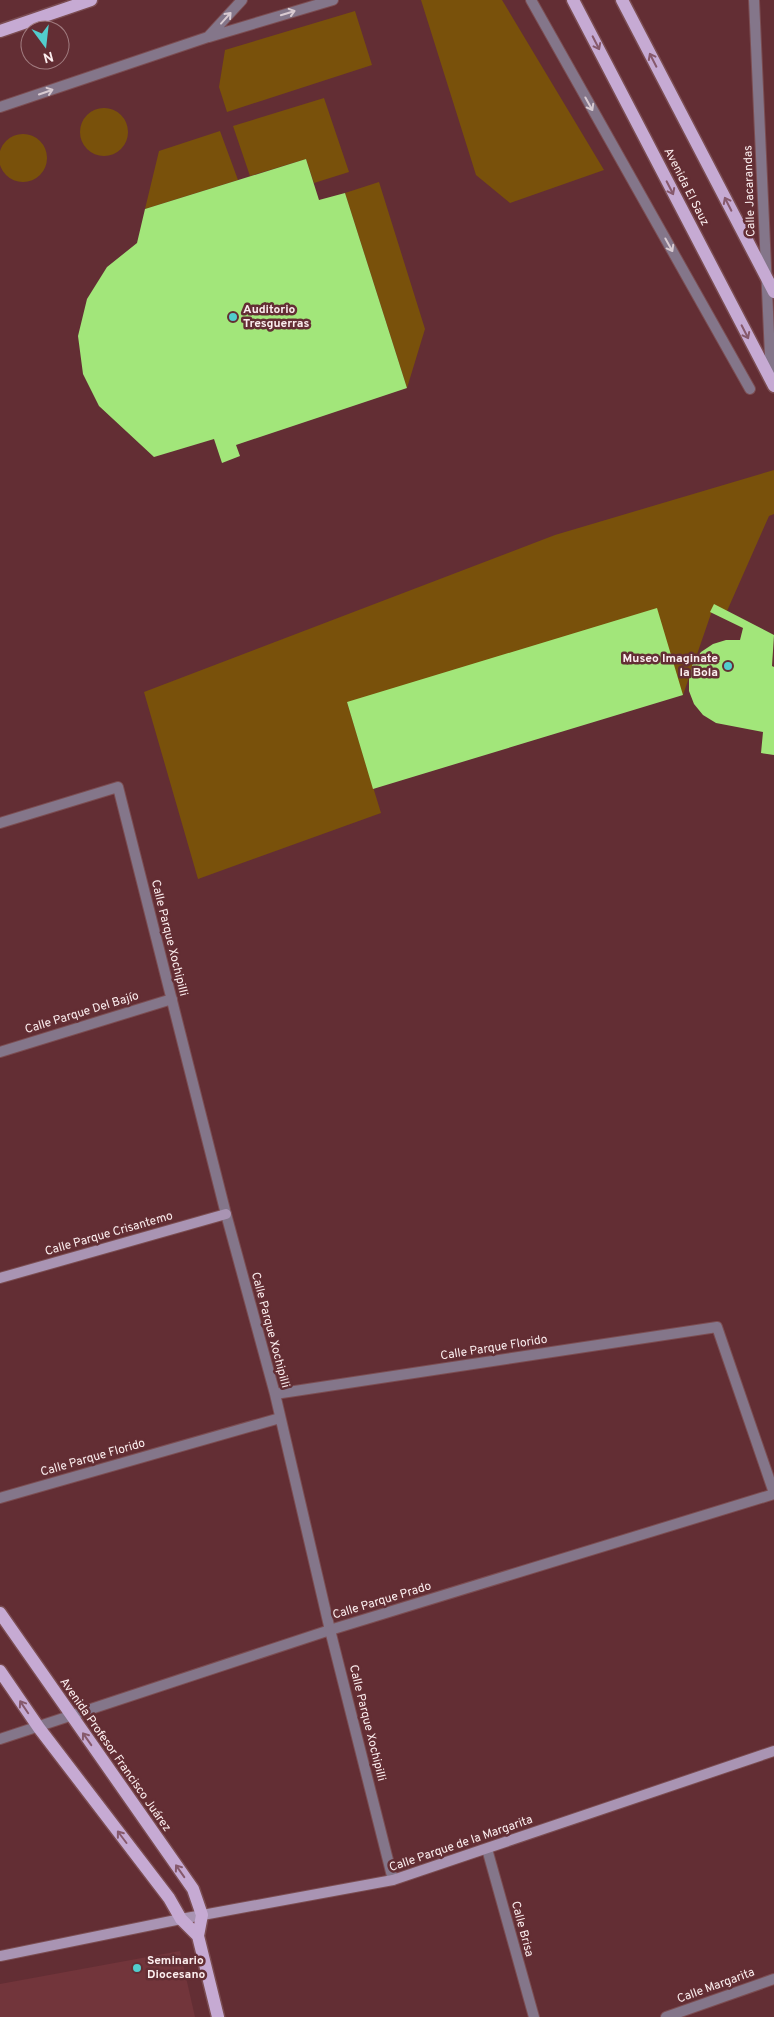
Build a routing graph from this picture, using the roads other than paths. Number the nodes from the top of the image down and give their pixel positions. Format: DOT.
graph roads {
  1 [pos="91,0"];
  2 [pos="242,0"];
  3 [pos="333,0"];
  4 [pos="531,0"];
  5 [pos="573,0"];
  6 [pos="622,0"];
  7 [pos="754,0"];
  8 [pos="0,31"];
  9 [pos="208,37"];
  10 [pos="0,107"];
  11 [pos="766,279"];
  12 [pos="774,292"];
  13 [pos="773,384"];
  14 [pos="750,388"];
  15 [pos="0,823"];
  16 [pos="172,999"];
  17 [pos="0,1052"];
  18 [pos="226,1214"];
  19 [pos="0,1278"];
  20 [pos="275,1394"];
  21 [pos="280,1418"];
  22 [pos="774,1494"];
  23 [pos="0,1498"];
  24 [pos="0,1613"];
  25 [pos="330,1630"];
  26 [pos="0,1671"];
  27 [pos="72,1717"];
  28 [pos="39,1728"];
  29 [pos="0,1739"];
  30 [pos="774,1751"];
  31 [pos="487,1849"];
  32 [pos="393,1880"];
  33 [pos="202,1915"];
  34 [pos="181,1918"];
  35 [pos="198,1936"];
  36 [pos="0,1956"];
  37 [pos="774,1979"];
  38 [pos="218,2017"];
  39 [pos="534,2017"];
  40 [pos="666,2017"];
  1 -- 8 [label="main road"];
  9 -- 2 [label="street, one-way"];
  9 -- 3 [label="street, one-way"];
  4 -- 14 [label="street, one-way"];
  5 -- 13 [label="main road, Avenida El Sauz, one-way"];
  11 -- 6 [label="main road, one-way"];
  7 -- 11 [label="street, Calle Jacarandas"];
  10 -- 9 [label="street, one-way"];
  11 -- 12 [label="main road"];
  11 -- 13 [label="street, Calle Jacarandas"];
  15 -- 16 [label="street, Calle Parque Xochipilli"];
  16 -- 17 [label="street, Calle Parque Del Bajío"];
  16 -- 18 [label="street, Calle Parque Xochipilli"];
  18 -- 19 [label="main road, Calle Parque Crisantemo"];
  18 -- 20 [label="street, Calle Parque Xochipilli"];
  20 -- 21 [label="street, Calle Parque Xochipilli"];
  20 -- 22 [label="street, Calle Parque Florido"];
  21 -- 23 [label="street, Calle Parque Florido"];
  21 -- 25 [label="street, Calle Parque Xochipilli"];
  22 -- 25 [label="street, Calle Parque Prado"];
  24 -- 27 [label="main road, Avenida Profesor Francisco Juárez"];
  25 -- 27 [label="street, Calle Parque Prado"];
  25 -- 32 [label="street, Calle Parque Xochipilli"];
  28 -- 26 [label="main road, one-way"];
  27 -- 28 [label="street, Calle Parque Prado"];
  33 -- 27 [label="main road, Avenida Profesor Francisco Juárez, one-way"];
  28 -- 29 [label="street, Calle Parque Prado"];
  34 -- 28 [label="main road, one-way"];
  30 -- 31 [label="main road, Calle Parque de la Margarita"];
  31 -- 32 [label="main road, Calle Parque de la Margarita"];
  31 -- 39 [label="street, Calle Brisa"];
  32 -- 33 [label="main road, Calle Parque de la Margarita"];
  33 -- 34 [label="main road, Calle Parque de la Margarita"];
  33 -- 35 [label="main road"];
  34 -- 35 [label="main road"];
  34 -- 36 [label="main road, Calle Parque de la Margarita"];
  35 -- 38 [label="main road"];
  37 -- 40 [label="street, Calle Margarita"];
}
